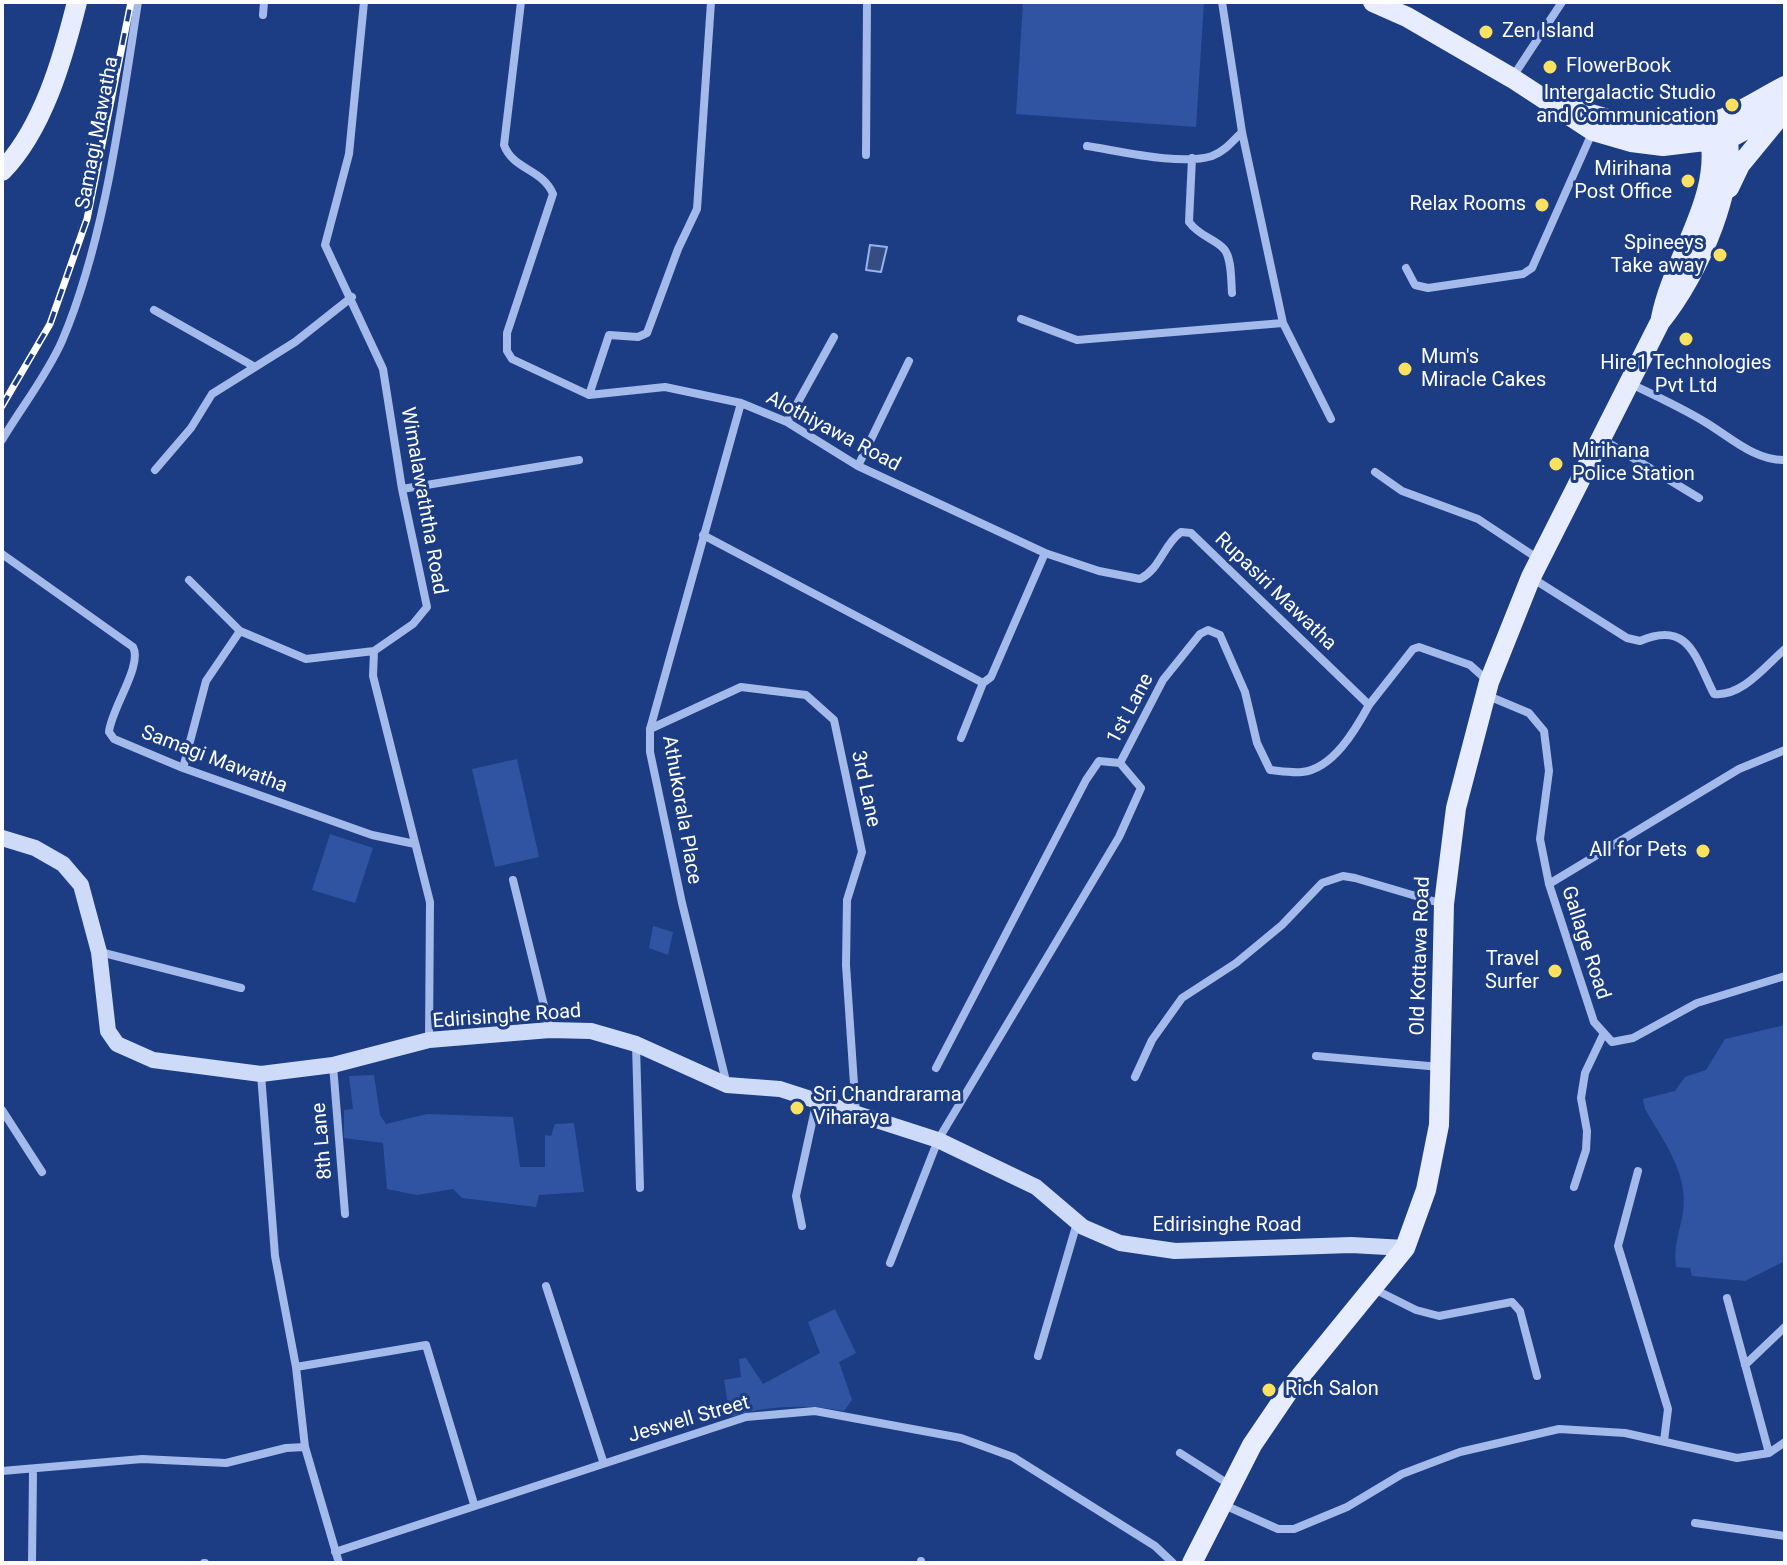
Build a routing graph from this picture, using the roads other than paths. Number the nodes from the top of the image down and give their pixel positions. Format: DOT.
graph roads {
  1 [pos="77,2"];
  2 [pos="138,2"];
  3 [pos="264,2"];
  4 [pos="364,2"];
  5 [pos="521,2"];
  6 [pos="711,2"];
  7 [pos="867,2"];
  8 [pos="1222,2"];
  9 [pos="1373,2"];
  10 [pos="1562,2"];
  11 [pos="263,15"];
  12 [pos="1512,78"];
  13 [pos="1785,86"];
  14 [pos="1538,94"];
  15 [pos="1785,110"];
  16 [pos="1718,130"];
  17 [pos="1593,131"];
  18 [pos="1242,132"];
  19 [pos="1087,146"];
  20 [pos="866,155"];
  21 [pos="1192,158"];
  22 [pos="2,171"];
  23 [pos="1721,204"];
  24 [pos="1406,268"];
  25 [pos="1232,293"];
  26 [pos="352,297"];
  27 [pos="154,310"];
  28 [pos="1021,319"];
  29 [pos="1660,322"];
  30 [pos="1283,323"];
  31 [pos="834,337"];
  32 [pos="909,361"];
  33 [pos="255,367"];
  34 [pos="1631,383"];
  35 [pos="589,395"];
  36 [pos="741,403"];
  37 [pos="1331,419"];
  38 [pos="787,422"];
  39 [pos="1602,439"];
  40 [pos="2,440"];
  41 [pos="579,460"];
  42 [pos="1785,460"];
  43 [pos="858,466"];
  44 [pos="155,470"];
  45 [pos="1375,472"];
  46 [pos="402,489"];
  47 [pos="1699,498"];
  48 [pos="703,535"];
  49 [pos="1045,553"];
  50 [pos="2,554"];
  51 [pos="1536,569"];
  52 [pos="189,580"];
  53 [pos="240,631"];
  54 [pos="1785,649"];
  55 [pos="374,651"];
  56 [pos="983,683"];
  57 [pos="1488,689"];
  58 [pos="1369,705"];
  59 [pos="650,729"];
  60 [pos="961,738"];
  61 [pos="1785,750"];
  62 [pos="1120,763"];
  63 [pos="183,768"];
  64 [pos="2,838"];
  65 [pos="415,844"];
  66 [pos="513,880"];
  67 [pos="1549,884"];
  68 [pos="1444,904"];
  69 [pos="99,952"];
  70 [pos="1785,976"];
  71 [pos="241,988"];
  72 [pos="550,1030"];
  73 [pos="1604,1033"];
  74 [pos="429,1040"];
  75 [pos="636,1044"];
  76 [pos="1316,1056"];
  77 [pos="333,1065"];
  78 [pos="1441,1067"];
  79 [pos="936,1068"];
  80 [pos="261,1074"];
  81 [pos="1135,1077"];
  82 [pos="727,1085"];
  83 [pos="817,1099"];
  84 [pos="2,1110"];
  85 [pos="856,1115"];
  86 [pos="938,1140"];
  87 [pos="1638,1171"];
  88 [pos="42,1172"];
  89 [pos="1574,1187"];
  90 [pos="640,1188"];
  91 [pos="345,1214"];
  92 [pos="1078,1222"];
  93 [pos="802,1226"];
  94 [pos="1405,1248"];
  95 [pos="890,1263"];
  96 [pos="546,1286"];
  97 [pos="1374,1289"];
  98 [pos="1727,1298"];
  99 [pos="1785,1327"];
  100 [pos="1038,1356"];
  101 [pos="1745,1365"];
  102 [pos="296,1367"];
  103 [pos="1537,1376"];
  104 [pos="1664,1441"];
  105 [pos="1785,1442"];
  106 [pos="305,1447"];
  107 [pos="1180,1453"];
  108 [pos="1769,1453"];
  109 [pos="603,1461"];
  110 [pos="2,1471"];
  111 [pos="33,1471"];
  112 [pos="1226,1494"];
  113 [pos="474,1504"];
  114 [pos="1695,1523"];
  115 [pos="1785,1536"];
  116 [pos="335,1552"];
  117 [pos="32,1563"];
  118 [pos="339,1563"];
  119 [pos="1173,1563"];
  120 [pos="1192,1563"];
  1 -- 22 [label="main road"];
  2 -- 40 [label="street, Samagi Mawatha"];
  3 -- 11 [label="street"];
  4 -- 26 [label="street, Wimalawaththa Road"];
  5 -- 35 [label="street"];
  6 -- 35 [label="street"];
  7 -- 20 [label="street"];
  8 -- 18 [label="street"];
  9 -- 12 [label="main road"];
  10 -- 12 [label="street"];
  12 -- 14 [label="main road"];
  13 -- 16 [label="main road"];
  14 -- 16 [label="main road"];
  14 -- 17 [label="main road"];
  15 -- 16 [label="main road"];
  15 -- 23 [label="main road"];
  16 -- 17 [label="main road"];
  16 -- 23 [label="main road, Old Kottawa Road"];
  16 -- 29 [label="main road, Old Kottawa Road"];
  17 -- 24 [label="street"];
  18 -- 21 [label="street"];
  18 -- 30 [label="street"];
  19 -- 21 [label="street"];
  21 -- 25 [label="street"];
  23 -- 29 [label="main road, Old Kottawa Road"];
  26 -- 33 [label="street"];
  26 -- 46 [label="street, Wimalawaththa Road"];
  27 -- 33 [label="street"];
  28 -- 30 [label="street"];
  29 -- 34 [label="main road, Old Kottawa Road"];
  30 -- 37 [label="street"];
  31 -- 38 [label="street"];
  32 -- 43 [label="street"];
  33 -- 44 [label="street"];
  34 -- 39 [label="main road, Old Kottawa Road"];
  34 -- 42 [label="street"];
  35 -- 36 [label="street, Alothiyawa Road"];
  36 -- 38 [label="street, Alothiyawa Road"];
  36 -- 48 [label="street, Athukorala Place"];
  38 -- 43 [label="street, Alothiyawa Road"];
  39 -- 47 [label="street"];
  39 -- 51 [label="main road, Old Kottawa Road"];
  41 -- 46 [label="street"];
  43 -- 49 [label="street, Alothiyawa Road"];
  45 -- 51 [label="street"];
  46 -- 55 [label="street, Wimalawaththa Road"];
  48 -- 56 [label="street"];
  48 -- 59 [label="street, Athukorala Place"];
  49 -- 56 [label="street"];
  49 -- 58 [label="street, Rupasiri Mawatha"];
  50 -- 63 [label="street, Samagi Mawatha"];
  51 -- 54 [label="street"];
  51 -- 57 [label="main road, Old Kottawa Road"];
  52 -- 53 [label="street"];
  53 -- 55 [label="street"];
  53 -- 63 [label="street"];
  55 -- 65 [label="street"];
  56 -- 60 [label="street"];
  57 -- 58 [label="street"];
  57 -- 67 [label="street, Gallage Road"];
  57 -- 68 [label="main road, Old Kottawa Road"];
  58 -- 62 [label="street, 1st Lane"];
  59 -- 82 [label="street, Athukorala Place"];
  59 -- 85 [label="street, 3rd Lane"];
  61 -- 67 [label="street"];
  62 -- 79 [label="street"];
  62 -- 86 [label="street, 1st Lane"];
  63 -- 65 [label="street, Samagi Mawatha"];
  64 -- 69 [label="main road, Edirisinghe Road"];
  65 -- 74 [label="street"];
  66 -- 72 [label="street"];
  67 -- 73 [label="street, Gallage Road"];
  68 -- 78 [label="main road, Old Kottawa Road"];
  68 -- 81 [label="street"];
  69 -- 71 [label="street"];
  69 -- 80 [label="main road, Edirisinghe Road"];
  70 -- 73 [label="street"];
  72 -- 74 [label="main road, Edirisinghe Road"];
  72 -- 75 [label="main road, Edirisinghe Road"];
  73 -- 89 [label="street"];
  74 -- 77 [label="main road, Edirisinghe Road"];
  75 -- 82 [label="main road, Edirisinghe Road"];
  75 -- 90 [label="street"];
  76 -- 78 [label="street"];
  77 -- 80 [label="main road, Edirisinghe Road"];
  77 -- 91 [label="street, 8th Lane"];
  78 -- 94 [label="main road, Old Kottawa Road"];
  80 -- 102 [label="street"];
  82 -- 83 [label="main road, Edirisinghe Road"];
  83 -- 85 [label="main road, Edirisinghe Road"];
  83 -- 93 [label="street"];
  84 -- 88 [label="street"];
  85 -- 86 [label="main road, Edirisinghe Road"];
  86 -- 92 [label="main road, Edirisinghe Road"];
  86 -- 95 [label="street"];
  87 -- 104 [label="street"];
  92 -- 94 [label="main road, Edirisinghe Road"];
  92 -- 100 [label="street"];
  94 -- 97 [label="main road, Old Kottawa Road"];
  96 -- 109 [label="street"];
  97 -- 103 [label="street"];
  97 -- 112 [label="main road, Old Kottawa Road"];
  98 -- 101 [label="street"];
  99 -- 101 [label="street"];
  101 -- 108 [label="street"];
  102 -- 106 [label="street"];
  102 -- 113 [label="street"];
  104 -- 108 [label="street"];
  104 -- 112 [label="street"];
  105 -- 108 [label="street"];
  106 -- 111 [label="street"];
  106 -- 116 [label="street"];
  107 -- 112 [label="street"];
  109 -- 113 [label="street, Jeswell Street"];
  109 -- 119 [label="street, Jeswell Street"];
  110 -- 111 [label="street"];
  111 -- 117 [label="street"];
  112 -- 120 [label="main road, Old Kottawa Road"];
  113 -- 116 [label="street, Jeswell Street"];
  114 -- 115 [label="street"];
  116 -- 118 [label="street"];
}
